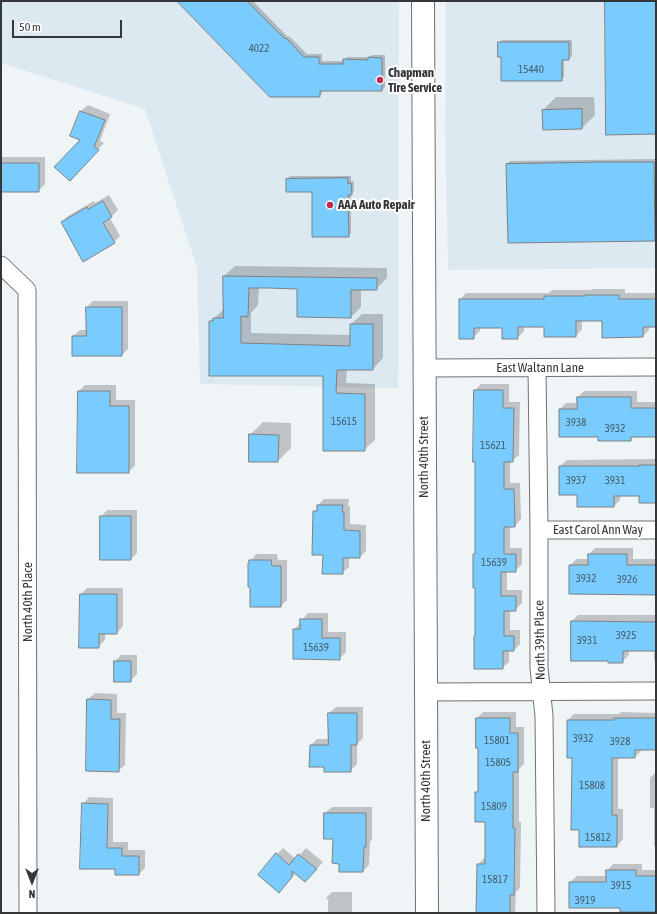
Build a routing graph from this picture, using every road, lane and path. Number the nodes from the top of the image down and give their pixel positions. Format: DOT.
graph roads {
  1 [pos="423,1"];
  2 [pos="1,264"];
  3 [pos="424,368"];
  4 [pos="537,368"];
  5 [pos="656,368"];
  6 [pos="539,530"];
  7 [pos="656,530"];
  8 [pos="541,691"];
  9 [pos="656,691"];
  10 [pos="426,692"];
  11 [pos="28,913"];
  12 [pos="427,913"];
  13 [pos="546,913"];
  1 -- 3 [label="main road, North 40th Street"];
  2 -- 11 [label="street, North 40th Place"];
  3 -- 4 [label="street, East Waltann Lane"];
  3 -- 10 [label="main road, North 40th Street"];
  4 -- 5 [label="street, East Waltann Lane"];
  4 -- 6 [label="street, North 39th Place"];
  6 -- 7 [label="street, East Carol Ann Way"];
  6 -- 8 [label="street, North 39th Place"];
  8 -- 9 [label="street"];
  8 -- 10 [label="street"];
  8 -- 13 [label="street, North 39th Place"];
  10 -- 12 [label="main road, North 40th Street"];
}
